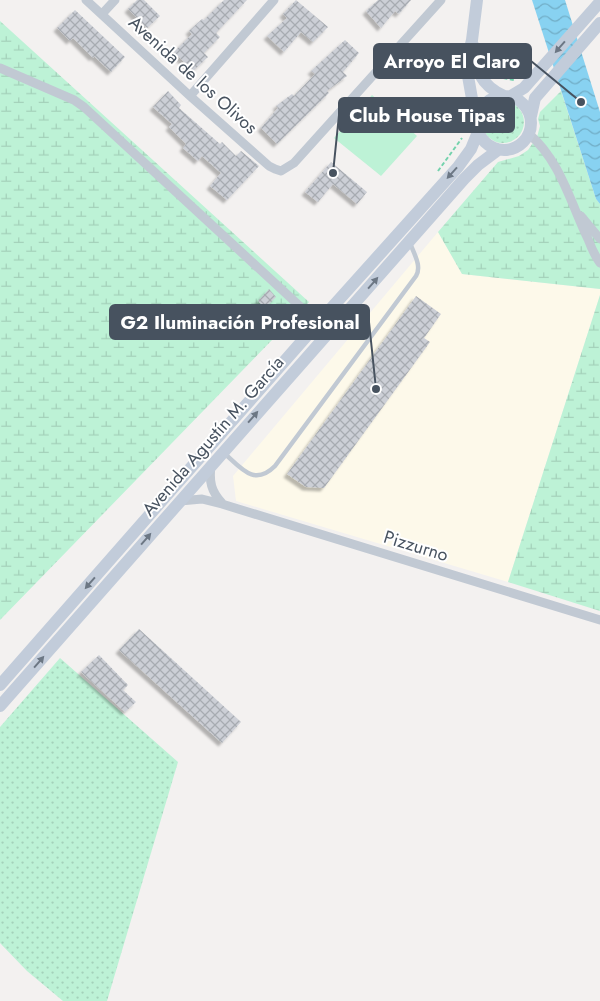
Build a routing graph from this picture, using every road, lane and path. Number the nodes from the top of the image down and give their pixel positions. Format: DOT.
graph roads {
  1 [pos="86,0"];
  2 [pos="115,0"];
  3 [pos="274,0"];
  4 [pos="440,0"];
  5 [pos="477,0"];
  6 [pos="600,2"];
  7 [pos="102,14"];
  8 [pos="600,23"];
  9 [pos="472,40"];
  10 [pos="0,68"];
  11 [pos="495,76"];
  12 [pos="520,79"];
  13 [pos="190,96"];
  14 [pos="507,96"];
  15 [pos="531,116"];
  16 [pos="477,128"];
  17 [pos="530,134"];
  18 [pos="498,150"];
  19 [pos="574,206"];
  20 [pos="600,239"];
  21 [pos="409,242"];
  22 [pos="600,264"];
  23 [pos="318,323"];
  24 [pos="223,452"];
  25 [pos="211,465"];
  26 [pos="180,501"];
  27 [pos="222,504"];
  28 [pos="600,620"];
  29 [pos="0,685"];
  30 [pos="0,706"];
  1 -- 7 [label="street, Avenida de los Olivos"];
  2 -- 7 [label="street"];
  3 -- 13 [label="street"];
  4 -- 13 [label="street, Avenida de los Olivos"];
  5 -- 9 [label="main road"];
  6 -- 14 [label="main road, one-way"];
  7 -- 13 [label="street, Avenida de los Olivos"];
  8 -- 15 [label="main road"];
  9 -- 14 [label="main road"];
  9 -- 16 [label="main road"];
  10 -- 23 [label="street"];
  11 -- 12 [label="path"];
  14 -- 15 [label="main road"];
  14 -- 16 [label="main road"];
  15 -- 17 [label="main road"];
  16 -- 18 [label="main road"];
  16 -- 23 [label="main road, Avenida Agustín M. García, one-way"];
  17 -- 18 [label="main road"];
  17 -- 19 [label="street"];
  18 -- 21 [label="main road, Avenida Agustín M. García"];
  19 -- 20 [label="street"];
  19 -- 22 [label="street"];
  24 -- 21 [label="main road, Avenida Agustín M. García, one-way"];
  21 -- 24 [label="lane"];
  23 -- 29 [label="main road, Avenida Agustín M. García, one-way"];
  24 -- 25 [label="main road, Avenida Agustín M. García"];
  25 -- 26 [label="main road, Avenida Agustín M. García"];
  25 -- 27 [label="street"];
  26 -- 27 [label="street, Pizzurno"];
  30 -- 26 [label="main road, Avenida Agustín M. García, one-way"];
  27 -- 28 [label="street, Pizzurno"];
}
